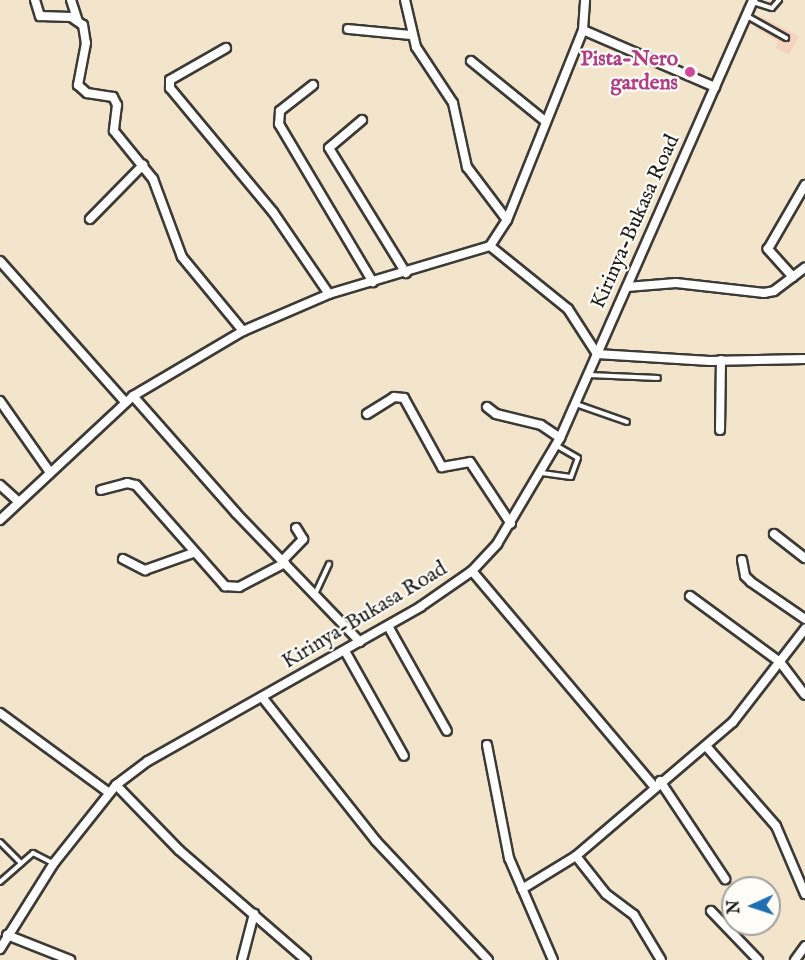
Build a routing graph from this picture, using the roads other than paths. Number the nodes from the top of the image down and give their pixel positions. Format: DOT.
graph roads {
  1 [pos="35,0"];
  2 [pos="71,0"];
  3 [pos="405,0"];
  4 [pos="585,0"];
  5 [pos="779,0"];
  6 [pos="753,1"];
  7 [pos="746,16"];
  8 [pos="76,19"];
  9 [pos="348,28"];
  10 [pos="583,30"];
  11 [pos="412,35"];
  12 [pos="786,38"];
  13 [pos="226,48"];
  14 [pos="471,61"];
  15 [pos="313,85"];
  16 [pos="715,87"];
  17 [pos="362,120"];
  18 [pos="545,121"];
  19 [pos="143,165"];
  20 [pos="805,185"];
  21 [pos="90,219"];
  22 [pos="507,220"];
  23 [pos="490,246"];
  24 [pos="0,261"];
  25 [pos="805,268"];
  26 [pos="406,273"];
  27 [pos="793,277"];
  28 [pos="372,282"];
  29 [pos="627,286"];
  30 [pos="329,294"];
  31 [pos="243,332"];
  32 [pos="597,354"];
  33 [pos="805,359"];
  34 [pos="721,360"];
  35 [pos="588,375"];
  36 [pos="658,378"];
  37 [pos="133,396"];
  38 [pos="0,401"];
  39 [pos="125,402"];
  40 [pos="575,404"];
  41 [pos="487,407"];
  42 [pos="367,414"];
  43 [pos="627,422"];
  44 [pos="720,430"];
  45 [pos="558,442"];
  46 [pos="49,471"];
  47 [pos="542,473"];
  48 [pos="0,485"];
  49 [pos="101,490"];
  50 [pos="19,502"];
  51 [pos="0,520"];
  52 [pos="511,524"];
  53 [pos="296,528"];
  54 [pos="774,534"];
  55 [pos="193,553"];
  56 [pos="805,558"];
  57 [pos="123,559"];
  58 [pos="742,560"];
  59 [pos="284,561"];
  60 [pos="329,564"];
  61 [pos="472,572"];
  62 [pos="316,592"];
  63 [pos="690,596"];
  64 [pos="805,619"];
  65 [pos="388,626"];
  66 [pos="805,629"];
  67 [pos="360,642"];
  68 [pos="345,651"];
  69 [pos="780,662"];
  70 [pos="805,695"];
  71 [pos="262,697"];
  72 [pos="0,713"];
  73 [pos="447,731"];
  74 [pos="487,746"];
  75 [pos="706,746"];
  76 [pos="404,756"];
  77 [pos="657,784"];
  78 [pos="116,785"];
  79 [pos="108,792"];
  80 [pos="0,842"];
  81 [pos="576,856"];
  82 [pos="21,863"];
  83 [pos="54,863"];
  84 [pos="723,876"];
  85 [pos="0,882"];
  86 [pos="522,889"];
  87 [pos="805,894"];
  88 [pos="711,911"];
  89 [pos="254,914"];
  90 [pos="7,935"];
  91 [pos="805,946"];
  92 [pos="0,950"];
  93 [pos="70,960"];
  94 [pos="242,960"];
  95 [pos="306,960"];
  96 [pos="488,960"];
  97 [pos="553,960"];
  98 [pos="661,960"];
  99 [pos="758,960"];
  100 [pos="795,960"];
  1 -- 8 [label="street"];
  2 -- 8 [label="street"];
  3 -- 11 [label="street"];
  4 -- 10 [label="street"];
  5 -- 6 [label="lane"];
  6 -- 7 [label="street, Kirinya-Bukasa Road"];
  7 -- 12 [label="lane"];
  7 -- 16 [label="street, Kirinya-Bukasa Road"];
  8 -- 19 [label="street"];
  9 -- 11 [label="street"];
  10 -- 16 [label="street"];
  10 -- 18 [label="street"];
  11 -- 22 [label="street"];
  13 -- 30 [label="street"];
  14 -- 18 [label="street"];
  15 -- 28 [label="street"];
  16 -- 29 [label="street, Kirinya-Bukasa Road"];
  17 -- 26 [label="street"];
  18 -- 22 [label="street"];
  19 -- 21 [label="street"];
  19 -- 31 [label="street"];
  20 -- 27 [label="street"];
  22 -- 23 [label="street"];
  23 -- 26 [label="street"];
  23 -- 32 [label="street"];
  24 -- 39 [label="street"];
  25 -- 27 [label="street"];
  26 -- 28 [label="street"];
  27 -- 29 [label="street"];
  28 -- 30 [label="street"];
  29 -- 32 [label="street, Kirinya-Bukasa Road"];
  30 -- 31 [label="street"];
  31 -- 37 [label="street"];
  32 -- 34 [label="street"];
  32 -- 35 [label="street, Kirinya-Bukasa Road"];
  33 -- 34 [label="street"];
  34 -- 44 [label="street"];
  35 -- 36 [label="lane"];
  35 -- 40 [label="street, Kirinya-Bukasa Road"];
  37 -- 39 [label="street"];
  37 -- 59 [label="street"];
  38 -- 46 [label="street"];
  39 -- 46 [label="street"];
  40 -- 43 [label="lane"];
  40 -- 45 [label="street, Kirinya-Bukasa Road"];
  41 -- 45 [label="street"];
  42 -- 52 [label="street"];
  45 -- 47 [label="street, Kirinya-Bukasa Road"];
  45 -- 47 [label="lane"];
  46 -- 50 [label="street"];
  47 -- 52 [label="street, Kirinya-Bukasa Road"];
  48 -- 50 [label="street"];
  49 -- 55 [label="street"];
  50 -- 51 [label="street"];
  52 -- 61 [label="street, Kirinya-Bukasa Road"];
  53 -- 59 [label="street"];
  54 -- 56 [label="street"];
  55 -- 57 [label="street"];
  55 -- 59 [label="street"];
  58 -- 64 [label="street"];
  59 -- 62 [label="street"];
  60 -- 62 [label="lane"];
  61 -- 65 [label="street, Kirinya-Bukasa Road"];
  61 -- 77 [label="street"];
  62 -- 67 [label="street"];
  63 -- 69 [label="street"];
  65 -- 67 [label="street, Kirinya-Bukasa Road"];
  65 -- 73 [label="street"];
  66 -- 69 [label="street"];
  67 -- 68 [label="street, Kirinya-Bukasa Road"];
  68 -- 71 [label="street, Kirinya-Bukasa Road"];
  68 -- 76 [label="street"];
  69 -- 70 [label="street"];
  69 -- 75 [label="street"];
  71 -- 78 [label="street, Kirinya-Bukasa Road"];
  71 -- 96 [label="street"];
  72 -- 79 [label="street"];
  74 -- 86 [label="street"];
  75 -- 77 [label="street"];
  75 -- 87 [label="street"];
  77 -- 81 [label="street"];
  77 -- 84 [label="street"];
  78 -- 79 [label="street, Kirinya-Bukasa Road"];
  78 -- 89 [label="street"];
  79 -- 83 [label="street, Kirinya-Bukasa Road"];
  80 -- 82 [label="lane"];
  81 -- 86 [label="street"];
  81 -- 98 [label="street"];
  82 -- 83 [label="lane"];
  82 -- 85 [label="lane"];
  83 -- 90 [label="street, Kirinya-Bukasa Road"];
  86 -- 97 [label="street"];
  88 -- 99 [label="street"];
  89 -- 94 [label="street"];
  89 -- 95 [label="street"];
  90 -- 92 [label="street, Kirinya-Bukasa Road"];
  90 -- 93 [label="street"];
  91 -- 100 [label="street"];
}
